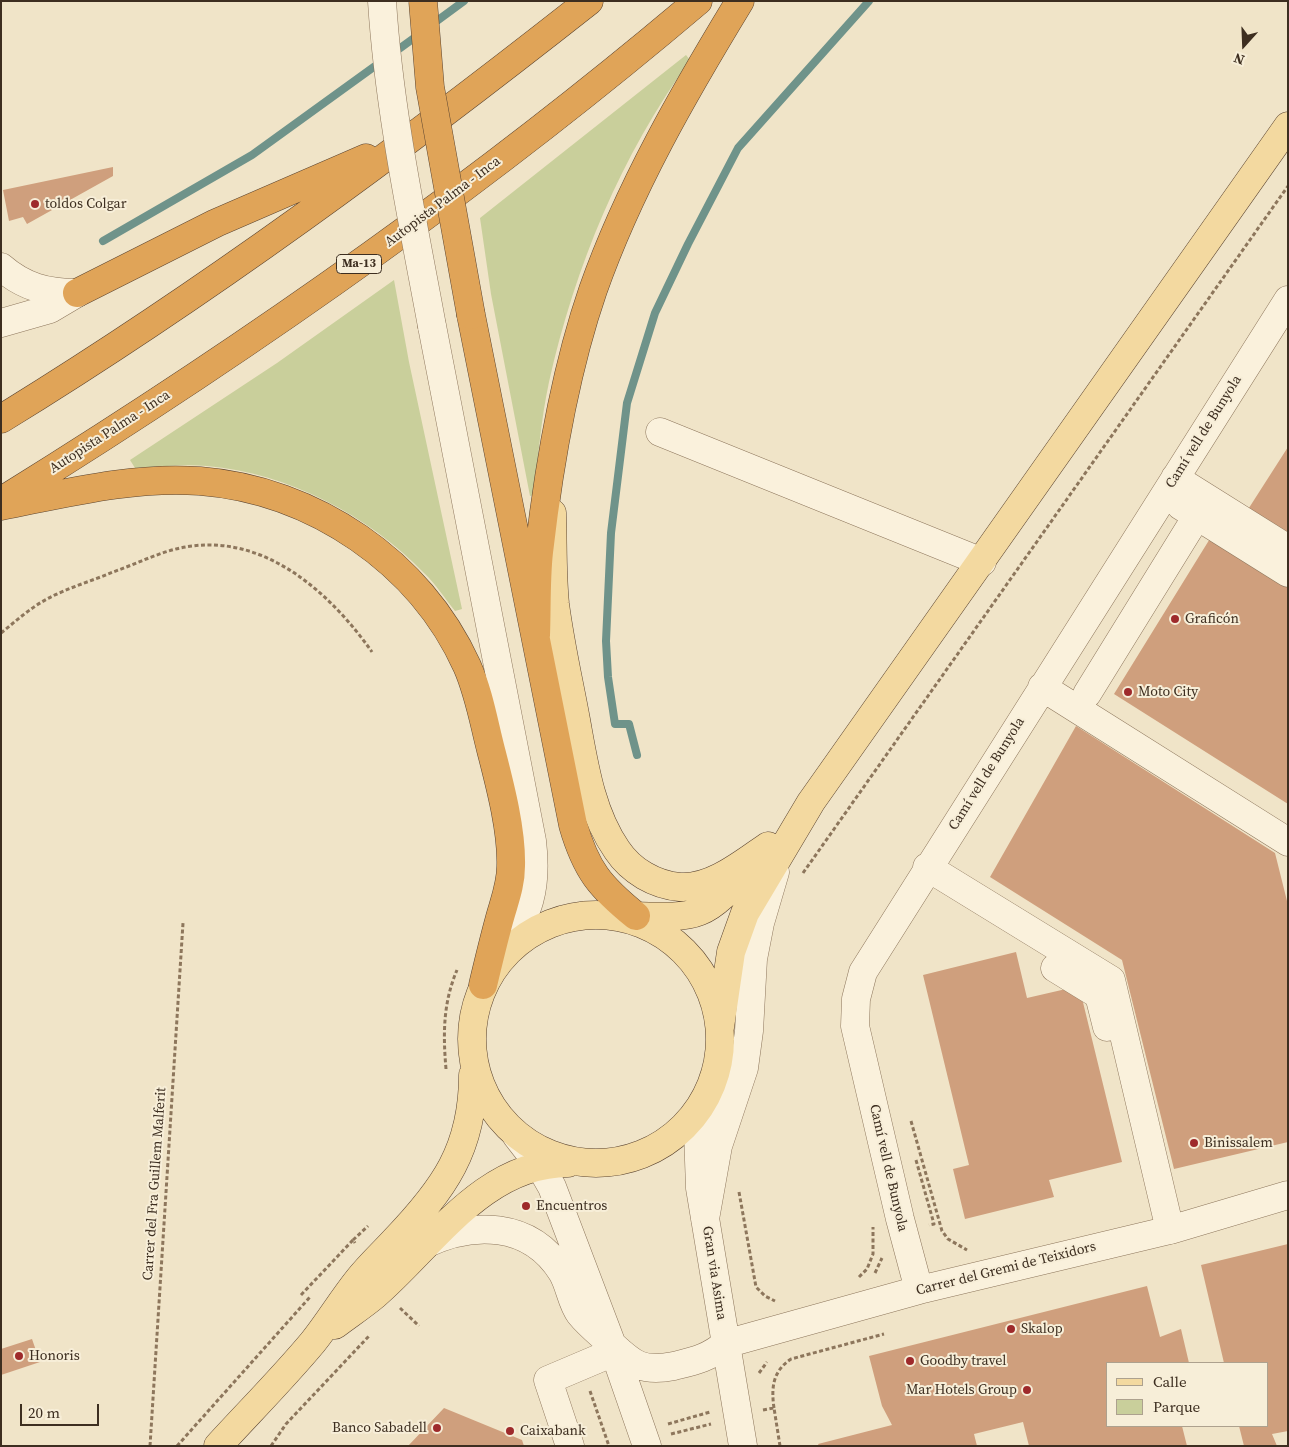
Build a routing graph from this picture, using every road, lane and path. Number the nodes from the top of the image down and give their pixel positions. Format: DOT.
graph roads {
  1 [pos="382,1"];
  2 [pos="423,1"];
  3 [pos="589,1"];
  4 [pos="698,1"];
  5 [pos="740,1"];
  6 [pos="1288,126"];
  7 [pos="416,136"];
  8 [pos="1288,186"];
  9 [pos="1,267"];
  10 [pos="77,292"];
  11 [pos="1288,300"];
  12 [pos="1,323"];
  13 [pos="1,419"];
  14 [pos="660,432"];
  15 [pos="551,472"];
  16 [pos="1170,486"];
  17 [pos="1,500"];
  18 [pos="1,506"];
  19 [pos="1197,516"];
  20 [pos="1288,549"];
  21 [pos="982,562"];
  22 [pos="1288,573"];
  23 [pos="1,633"];
  24 [pos="536,635"];
  25 [pos="372,652"];
  26 [pos="1047,680"];
  27 [pos="1087,694"];
  28 [pos="1288,821"];
  29 [pos="1288,842"];
  30 [pos="775,849"];
  31 [pos="923,875"];
  32 [pos="799,878"];
  33 [pos="632,920"];
  34 [pos="183,923"];
  35 [pos="505,954"];
  36 [pos="460,962"];
  37 [pos="483,985"];
  38 [pos="720,1027"];
  39 [pos="473,1056"];
  40 [pos="446,1074"];
  41 [pos="705,1100"];
  42 [pos="905,1120"];
  43 [pos="911,1121"];
  44 [pos="516,1135"];
  45 [pos="580,1164"];
  46 [pos="540,1166"];
  47 [pos="738,1187"];
  48 [pos="1288,1195"];
  49 [pos="933,1211"];
  50 [pos="705,1219"];
  51 [pos="375,1222"];
  52 [pos="901,1226"];
  53 [pos="1163,1231"];
  54 [pos="352,1240"];
  55 [pos="423,1246"];
  56 [pos="973,1251"];
  57 [pos="378,1259"];
  58 [pos="871,1279"];
  59 [pos="853,1282"];
  60 [pos="920,1290"];
  61 [pos="313,1294"];
  62 [pos="301,1295"];
  63 [pos="419,1326"];
  64 [pos="791,1326"];
  65 [pos="371,1334"];
  66 [pos="884,1334"];
  67 [pos="725,1344"];
  68 [pos="613,1348"];
  69 [pos="798,1356"];
  70 [pos="773,1357"];
  71 [pos="581,1365"];
  72 [pos="756,1380"];
  73 [pos="735,1404"];
  74 [pos="774,1408"];
  75 [pos="645,1439"];
  76 [pos="150,1446"];
  77 [pos="177,1446"];
  78 [pos="218,1446"];
  79 [pos="271,1446"];
  80 [pos="570,1446"];
  81 [pos="609,1446"];
  82 [pos="743,1446"];
  1 -- 35 [label="street, bridge"];
  2 -- 24 [label="highway, bridge"];
  3 -- 7 [label="highway"];
  4 -- 17 [label="highway, Autopista Palma - Inca / Ma-13"];
  5 -- 15 [label="highway"];
  6 -- 21 [label="main road"];
  7 -- 10 [label="highway"];
  7 -- 13 [label="highway"];
  8 -- 32 [label="path"];
  9 -- 10 [label="street"];
  10 -- 12 [label="street"];
  11 -- 16 [label="street, Camí vell de Bunyola"];
  14 -- 21 [label="street"];
  15 -- 24 [label="highway"];
  15 -- 30 [label="main road"];
  16 -- 19 [label="street"];
  16 -- 20 [label="street"];
  16 -- 26 [label="street, Camí vell de Bunyola"];
  18 -- 37 [label="highway"];
  19 -- 22 [label="street"];
  19 -- 27 [label="street"];
  21 -- 30 [label="main road"];
  23 -- 25 [label="path"];
  24 -- 33 [label="highway"];
  26 -- 27 [label="street"];
  26 -- 29 [label="street"];
  26 -- 31 [label="street, Camí vell de Bunyola"];
  27 -- 28 [label="street"];
  30 -- 33 [label="main road"];
  30 -- 38 [label="main road"];
  30 -- 50 [label="street"];
  31 -- 52 [label="street, Camí vell de Bunyola"];
  31 -- 53 [label="street"];
  33 -- 35 [label="main road"];
  33 -- 38 [label="main road"];
  34 -- 76 [label="path, Carrer del Fra Guillem Malferit"];
  35 -- 37 [label="main road"];
  36 -- 40 [label="path"];
  37 -- 39 [label="main road"];
  38 -- 41 [label="main road"];
  39 -- 44 [label="main road"];
  39 -- 57 [label="main road"];
  41 -- 45 [label="main road"];
  41 -- 50 [label="street, Gran via Asima"];
  42 -- 49 [label="path"];
  43 -- 49 [label="path"];
  44 -- 45 [label="main road"];
  44 -- 46 [label="street"];
  45 -- 46 [label="main road"];
  46 -- 55 [label="main road"];
  46 -- 68 [label="street"];
  47 -- 64 [label="path"];
  48 -- 53 [label="street, Carrer del Gremi de Teixidors"];
  49 -- 52 [label="path"];
  49 -- 52 [label="path"];
  49 -- 56 [label="path"];
  50 -- 67 [label="street, Gran via Asima"];
  51 -- 54 [label="path"];
  52 -- 58 [label="path"];
  52 -- 59 [label="path"];
  52 -- 60 [label="street, Camí vell de Bunyola"];
  53 -- 60 [label="street, Carrer del Gremi de Teixidors"];
  54 -- 57 [label="path"];
  54 -- 62 [label="path"];
  55 -- 57 [label="main road"];
  55 -- 68 [label="street, Carrer del Gremi de Teixidors"];
  57 -- 63 [label="path"];
  57 -- 78 [label="main road"];
  60 -- 64 [label="street, Carrer del Gremi de Teixidors"];
  61 -- 77 [label="path"];
  64 -- 67 [label="street, Carrer del Gremi de Teixidors"];
  64 -- 69 [label="path"];
  65 -- 79 [label="path"];
  66 -- 69 [label="path"];
  67 -- 68 [label="street, Carrer del Gremi de Teixidors"];
  67 -- 73 [label="street, Gran via Asima"];
  68 -- 71 [label="street"];
  68 -- 75 [label="street"];
  69 -- 74 [label="path"];
  70 -- 72 [label="path"];
  71 -- 80 [label="street"];
  71 -- 81 [label="path"];
  73 -- 75 [label="path"];
  73 -- 82 [label="street, Gran via Asima"];
}
